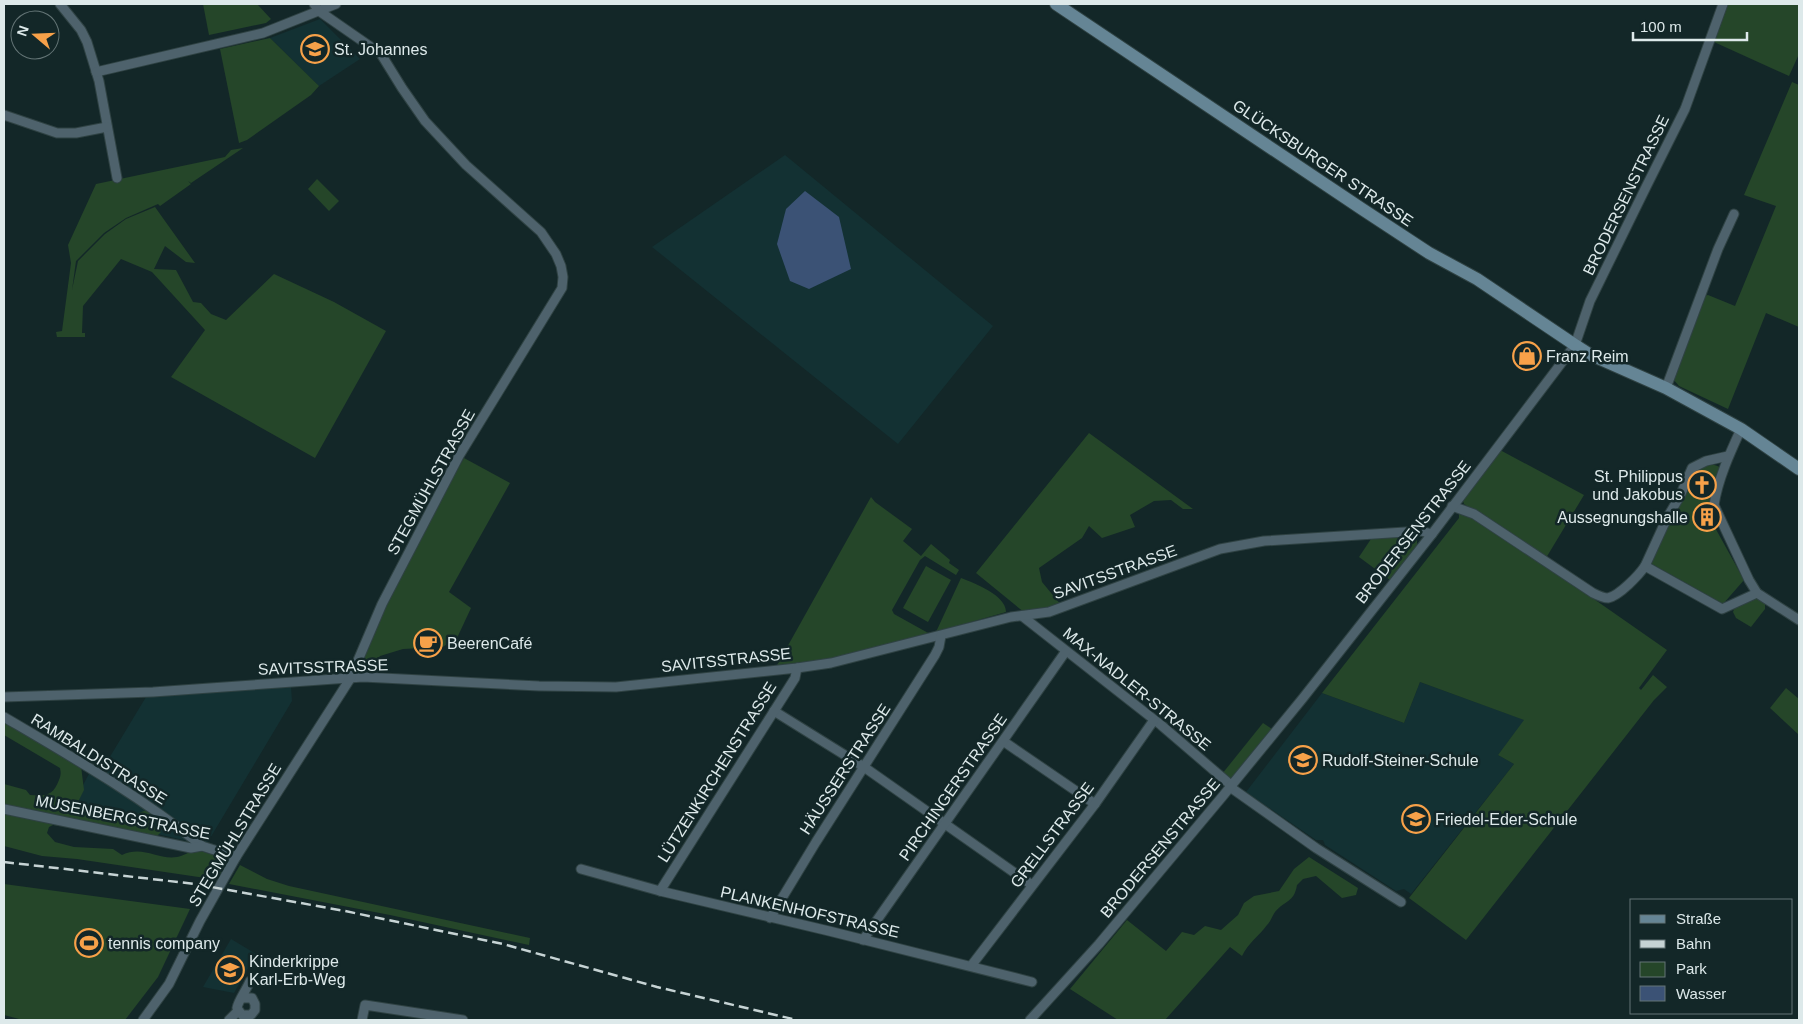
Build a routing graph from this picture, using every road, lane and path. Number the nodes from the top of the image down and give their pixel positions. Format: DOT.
graph roads {
  1 [pos="60,4"];
  2 [pos="336,4"];
  3 [pos="1056,4"];
  4 [pos="1723,4"];
  5 [pos="316,7"];
  6 [pos="96,72"];
  7 [pos="4,115"];
  8 [pos="107,127"];
  9 [pos="117,178"];
  10 [pos="1734,214"];
  11 [pos="1575,345"];
  12 [pos="1666,388"];
  13 [pos="1741,429"];
  14 [pos="1728,456"];
  15 [pos="1799,469"];
  16 [pos="1452,506"];
  17 [pos="1432,534"];
  18 [pos="1646,566"];
  19 [pos="1757,593"];
  20 [pos="1022,616"];
  21 [pos="1799,620"];
  22 [pos="941,636"];
  23 [pos="1066,651"];
  24 [pos="797,668"];
  25 [pos="350,679"];
  26 [pos="4,696"];
  27 [pos="774,711"];
  28 [pos="4,717"];
  29 [pos="1154,720"];
  30 [pos="1003,742"];
  31 [pos="864,767"];
  32 [pos="1231,786"];
  33 [pos="1095,804"];
  34 [pos="4,809"];
  35 [pos="944,824"];
  36 [pos="202,846"];
  37 [pos="236,857"];
  38 [pos="581,869"];
  39 [pos="1032,885"];
  40 [pos="660,891"];
  41 [pos="1401,902"];
  42 [pos="770,918"];
  43 [pos="863,940"];
  44 [pos="972,966"];
  45 [pos="250,981"];
  46 [pos="1032,982"];
  47 [pos="242,998"];
  48 [pos="238,1011"];
  49 [pos="143,1020"];
  50 [pos="229,1020"];
  51 [pos="362,1020"];
  52 [pos="463,1020"];
  53 [pos="1030,1020"];
  1 -- 6 [label="street"];
  2 -- 5 [label="street"];
  3 -- 11 [label="street, GLÜCKSBURGER STRASSE"];
  4 -- 11 [label="street, BRODERSENSTRASSE"];
  5 -- 6 [label="street"];
  5 -- 25 [label="street, STEGMÜHLSTRASSE"];
  6 -- 8 [label="street"];
  7 -- 8 [label="street"];
  8 -- 9 [label="street"];
  10 -- 12 [label="street"];
  11 -- 12 [label="street, GLÜCKSBURGER STRASSE"];
  11 -- 16 [label="street, BRODERSENSTRASSE"];
  12 -- 13 [label="street, GLÜCKSBURGER STRASSE"];
  13 -- 14 [label="street"];
  13 -- 15 [label="street, GLÜCKSBURGER STRASSE"];
  14 -- 18 [label="street"];
  14 -- 19 [label="street"];
  16 -- 17 [label="street, BRODERSENSTRASSE"];
  16 -- 18 [label="street"];
  17 -- 20 [label="street, SAVITSSTRASSE"];
  17 -- 32 [label="street, BRODERSENSTRASSE"];
  18 -- 19 [label="street"];
  19 -- 21 [label="street"];
  20 -- 22 [label="street, SAVITSSTRASSE"];
  20 -- 23 [label="street, MAX-NADLER-STRASSE"];
  22 -- 24 [label="street, SAVITSSTRASSE"];
  22 -- 31 [label="street, HÄUSSERSTRASSE"];
  23 -- 29 [label="street, MAX-NADLER-STRASSE"];
  23 -- 30 [label="street, PIRCHINGERSTRASSE"];
  24 -- 25 [label="street, SAVITSSTRASSE"];
  24 -- 27 [label="street, LÜTZENKIRCHENSTRASSE"];
  25 -- 26 [label="street, SAVITSSTRASSE"];
  25 -- 37 [label="street, STEGMÜHLSTRASSE"];
  27 -- 31 [label="street"];
  27 -- 40 [label="street, LÜTZENKIRCHENSTRASSE"];
  28 -- 36 [label="street, RAMBALDISTRASSE"];
  29 -- 32 [label="street, MAX-NADLER-STRASSE"];
  29 -- 33 [label="street, GRELLSTRASSE"];
  30 -- 33 [label="street"];
  30 -- 35 [label="street, PIRCHINGERSTRASSE"];
  31 -- 35 [label="street"];
  31 -- 42 [label="street, HÄUSSERSTRASSE"];
  32 -- 41 [label="street, MAX-NADLER-STRASSE"];
  32 -- 53 [label="street, BRODERSENSTRASSE"];
  33 -- 39 [label="street, GRELLSTRASSE"];
  34 -- 36 [label="street, MUSENBERGSTRASSE"];
  35 -- 39 [label="street"];
  35 -- 43 [label="street, PIRCHINGERSTRASSE"];
  36 -- 37 [label="street, MUSENBERGSTRASSE"];
  37 -- 49 [label="street, STEGMÜHLSTRASSE"];
  38 -- 40 [label="street, PLANKENHOFSTRASSE"];
  39 -- 44 [label="street, GRELLSTRASSE"];
  40 -- 42 [label="street, PLANKENHOFSTRASSE"];
  42 -- 43 [label="street, PLANKENHOFSTRASSE"];
  43 -- 44 [label="street, PLANKENHOFSTRASSE"];
  44 -- 46 [label="street, PLANKENHOFSTRASSE"];
  45 -- 47 [label="street"];
  47 -- 48 [label="street"];
  47 -- 48 [label="street"];
  48 -- 50 [label="street"];
  51 -- 52 [label="street"];
}
